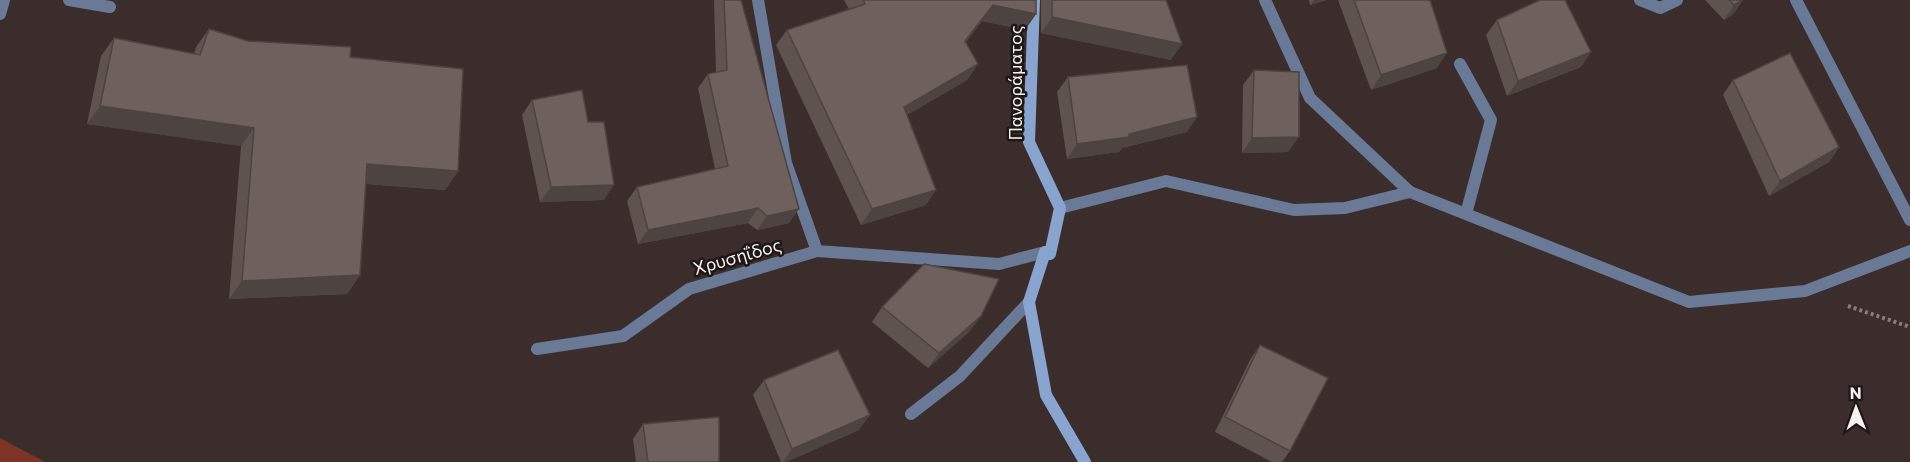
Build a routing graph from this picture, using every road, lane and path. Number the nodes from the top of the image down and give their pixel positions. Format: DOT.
graph roads {
  1 [pos="4,0"];
  2 [pos="69,0"];
  3 [pos="758,0"];
  4 [pos="1034,0"];
  5 [pos="1265,0"];
  6 [pos="1640,0"];
  7 [pos="1677,0"];
  8 [pos="1796,0"];
  9 [pos="110,7"];
  10 [pos="0,15"];
  11 [pos="1460,64"];
  12 [pos="1410,192"];
  13 [pos="1060,208"];
  14 [pos="1466,214"];
  15 [pos="1910,220"];
  16 [pos="817,251"];
  17 [pos="1910,251"];
  18 [pos="1045,252"];
  19 [pos="1805,291"];
  20 [pos="1029,302"];
  21 [pos="1910,327"];
  22 [pos="537,349"];
  23 [pos="911,414"];
  24 [pos="1086,462"];
  1 -- 10 [label="street"];
  2 -- 9 [label="street"];
  3 -- 16 [label="street"];
  4 -- 13 [label="main road, Πανοράματος"];
  5 -- 12 [label="street"];
  6 -- 7 [label="street"];
  8 -- 15 [label="street"];
  11 -- 14 [label="street"];
  12 -- 13 [label="street"];
  12 -- 14 [label="street"];
  13 -- 18 [label="main road"];
  14 -- 19 [label="street"];
  16 -- 18 [label="street"];
  16 -- 22 [label="street, Χρυσηΐδος"];
  17 -- 19 [label="street"];
  18 -- 20 [label="main road"];
  19 -- 21 [label="path"];
  20 -- 23 [label="street"];
  20 -- 24 [label="main road"];
}
